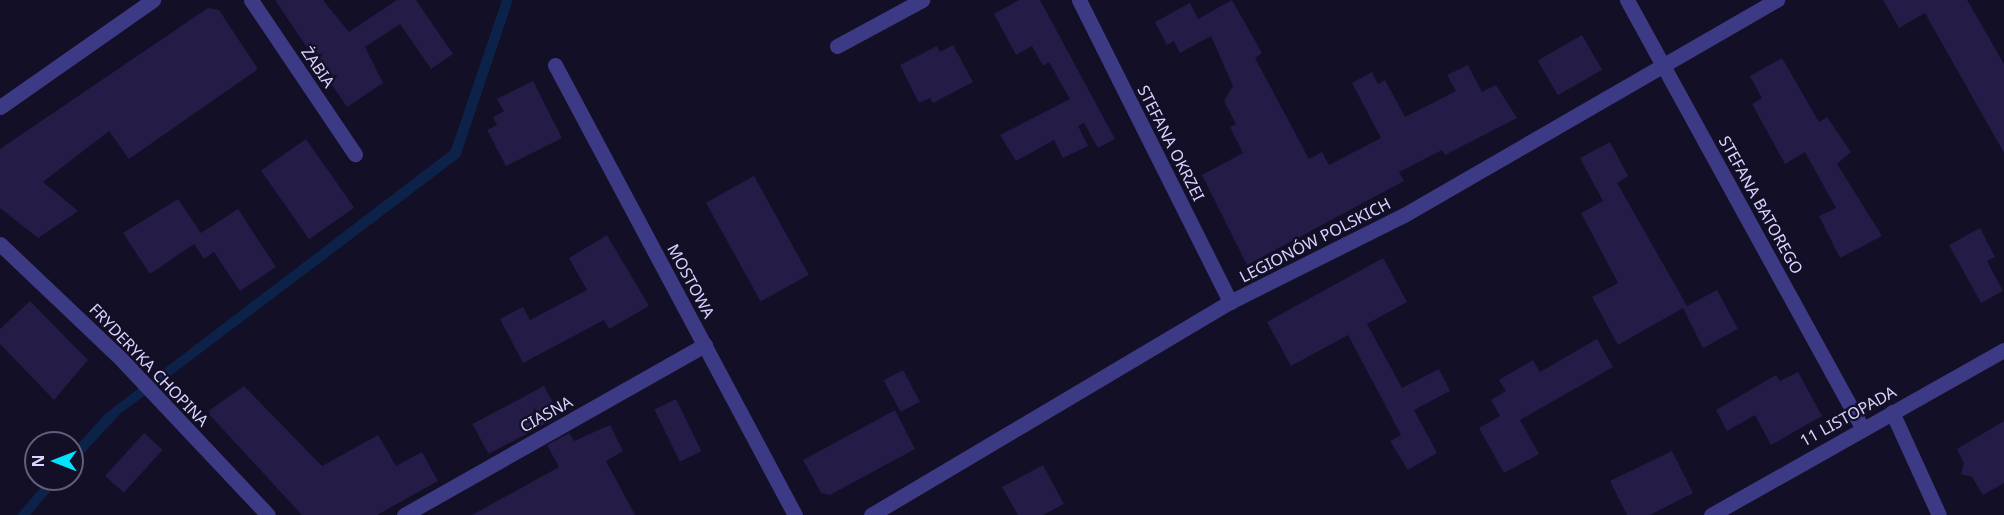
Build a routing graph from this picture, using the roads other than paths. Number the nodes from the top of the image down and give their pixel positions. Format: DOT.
graph roads {
  1 [pos="153,0"];
  2 [pos="251,0"];
  3 [pos="922,0"];
  4 [pos="1079,0"];
  5 [pos="1627,0"];
  6 [pos="1777,0"];
  7 [pos="837,46"];
  8 [pos="1663,64"];
  9 [pos="555,65"];
  10 [pos="0,107"];
  11 [pos="355,154"];
  12 [pos="0,244"];
  13 [pos="1230,302"];
  14 [pos="705,345"];
  15 [pos="2004,350"];
  16 [pos="1892,412"];
  17 [pos="1862,427"];
  18 [pos="268,515"];
  19 [pos="404,515"];
  20 [pos="795,515"];
  21 [pos="871,515"];
  22 [pos="1711,515"];
  23 [pos="1939,515"];
  1 -- 10 [label="street"];
  2 -- 11 [label="street, ŻABIA"];
  3 -- 7 [label="street"];
  4 -- 13 [label="street, STEFANA OKRZEI"];
  5 -- 8 [label="street, STEFANA BATOREGO"];
  6 -- 8 [label="street, LEGIONÓW POLSKICH"];
  8 -- 13 [label="street, LEGIONÓW POLSKICH"];
  8 -- 17 [label="street, STEFANA BATOREGO"];
  9 -- 14 [label="street, MOSTOWA"];
  12 -- 18 [label="street, FRYDERYKA CHOPINA"];
  13 -- 21 [label="street, LEGIONÓW POLSKICH"];
  14 -- 19 [label="street, CIASNA"];
  14 -- 20 [label="street, MOSTOWA"];
  15 -- 16 [label="street, 11 LISTOPADA"];
  16 -- 17 [label="street, 11 LISTOPADA"];
  16 -- 23 [label="street"];
  17 -- 22 [label="street, 11 LISTOPADA"];
}
